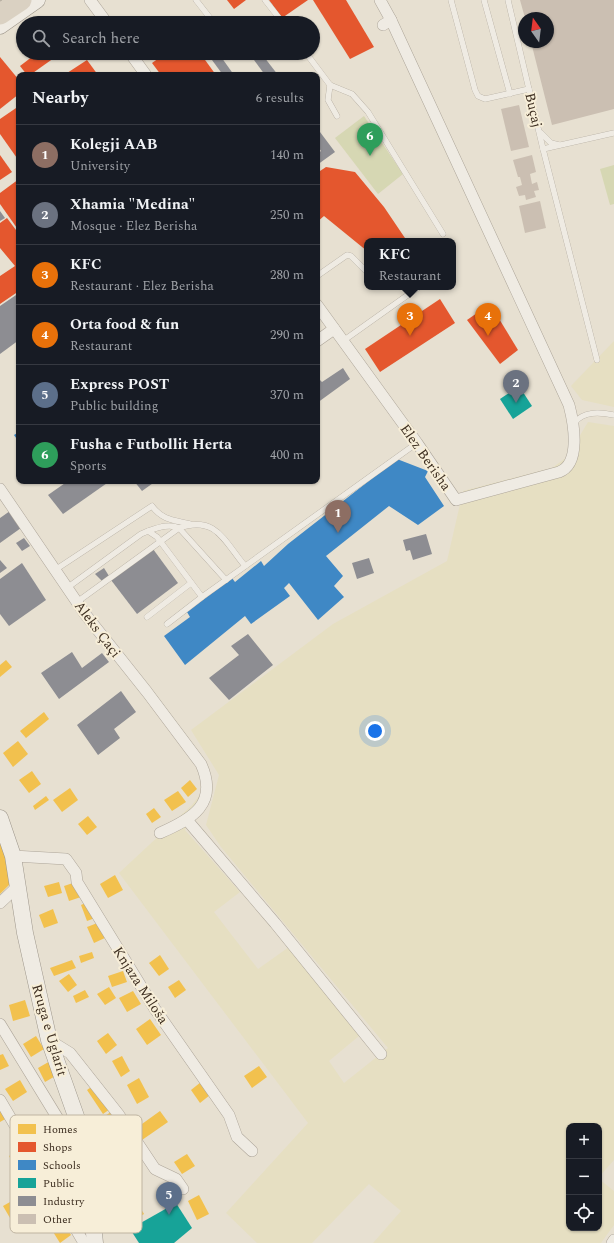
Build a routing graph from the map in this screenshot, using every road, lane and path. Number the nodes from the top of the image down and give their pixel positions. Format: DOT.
graph roads {
  1 [pos="21,0"];
  2 [pos="36,0"];
  3 [pos="90,0"];
  4 [pos="196,0"];
  5 [pos="265,0"];
  6 [pos="380,0"];
  7 [pos="451,0"];
  8 [pos="484,0"];
  9 [pos="508,0"];
  10 [pos="0,14"];
  11 [pos="102,16"];
  12 [pos="209,16"];
  13 [pos="278,16"];
  14 [pos="0,26"];
  15 [pos="135,60"];
  16 [pos="311,60"];
  17 [pos="144,72"];
  18 [pos="330,85"];
  19 [pos="529,89"];
  20 [pos="510,94"];
  21 [pos="337,116"];
  22 [pos="538,127"];
  23 [pos="614,132"];
  24 [pos="562,145"];
  25 [pos="543,150"];
  26 [pos="442,234"];
  27 [pos="364,269"];
  28 [pos="320,274"];
  29 [pos="415,290"];
  30 [pos="320,309"];
  31 [pos="334,329"];
  32 [pos="320,339"];
  33 [pos="343,341"];
  34 [pos="597,360"];
  35 [pos="614,415"];
  36 [pos="574,423"];
  37 [pos="417,442"];
  38 [pos="0,489"];
  39 [pos="4,504"];
  40 [pos="190,524"];
  41 [pos="178,528"];
  42 [pos="148,531"];
  43 [pos="159,542"];
  44 [pos="245,566"];
  45 [pos="55,570"];
  46 [pos="226,580"];
  47 [pos="191,583"];
  48 [pos="67,588"];
  49 [pos="202,597"];
  50 [pos="77,602"];
  51 [pos="148,617"];
  52 [pos="167,624"];
  53 [pos="0,818"];
  54 [pos="187,820"];
  55 [pos="160,833"];
  56 [pos="13,856"];
  57 [pos="18,886"];
  58 [pos="0,903"];
  59 [pos="0,1024"];
  60 [pos="49,1040"];
  61 [pos="381,1054"];
  62 [pos="0,1100"];
  63 [pos="56,1115"];
  64 [pos="76,1115"];
  65 [pos="119,1115"];
  66 [pos="10,1117"];
  67 [pos="142,1150"];
  68 [pos="252,1151"];
  69 [pos="183,1189"];
  70 [pos="78,1233"];
  71 [pos="94,1233"];
  72 [pos="614,1240"];
  73 [pos="84,1243"];
  74 [pos="95,1243"];
  75 [pos="612,1243"];
  1 -- 10 [label="highway"];
  2 -- 14 [label="street"];
  3 -- 11 [label="street"];
  4 -- 12 [label="lane"];
  5 -- 13 [label="lane"];
  6 -- 36 [label="street"];
  7 -- 20 [label="lane"];
  8 -- 20 [label="lane"];
  9 -- 19 [label="lane, Buçaj"];
  15 -- 17 [label="street"];
  16 -- 18 [label="lane"];
  18 -- 21 [label="lane"];
  18 -- 26 [label="lane"];
  19 -- 20 [label="lane"];
  19 -- 22 [label="lane, Buçaj"];
  22 -- 24 [label="lane"];
  22 -- 25 [label="lane, Buçaj"];
  23 -- 24 [label="lane"];
  24 -- 25 [label="lane"];
  25 -- 34 [label="lane, Buçaj"];
  27 -- 28 [label="lane"];
  29 -- 33 [label="lane"];
  30 -- 31 [label="street, Elez Berisha"];
  31 -- 32 [label="street"];
  31 -- 33 [label="street, Elez Berisha"];
  33 -- 37 [label="street, Elez Berisha"];
  35 -- 36 [label="lane"];
  36 -- 37 [label="street, Elez Berisha"];
  37 -- 44 [label="lane"];
  38 -- 39 [label="street, Aleks Çaçi"];
  39 -- 45 [label="street, Aleks Çaçi"];
  40 -- 41 [label="lane"];
  40 -- 44 [label="lane"];
  40 -- 45 [label="lane"];
  41 -- 42 [label="lane"];
  41 -- 43 [label="lane"];
  41 -- 46 [label="lane"];
  42 -- 43 [label="lane"];
  42 -- 48 [label="lane"];
  43 -- 47 [label="lane"];
  43 -- 50 [label="lane"];
  44 -- 46 [label="lane"];
  45 -- 48 [label="street, Aleks Çaçi"];
  46 -- 49 [label="lane"];
  47 -- 49 [label="lane"];
  47 -- 51 [label="lane"];
  48 -- 50 [label="street, Aleks Çaçi"];
  49 -- 52 [label="lane"];
  50 -- 54 [label="street, Aleks Çaçi"];
  53 -- 56 [label="street, Rruga e Uglarit"];
  54 -- 55 [label="street"];
  54 -- 61 [label="street"];
  56 -- 57 [label="street, Rruga e Uglarit"];
  56 -- 68 [label="street, Knjaza Miloša"];
  57 -- 58 [label="street"];
  57 -- 60 [label="street, Rruga e Uglarit"];
  59 -- 63 [label="street"];
  60 -- 64 [label="street, Rruga e Uglarit"];
  60 -- 65 [label="street"];
  62 -- 66 [label="street"];
  67 -- 69 [label="street"];
  70 -- 73 [label="street"];
  71 -- 74 [label="street, Rruga e Uglarit"];
  72 -- 75 [label="street"];
}
